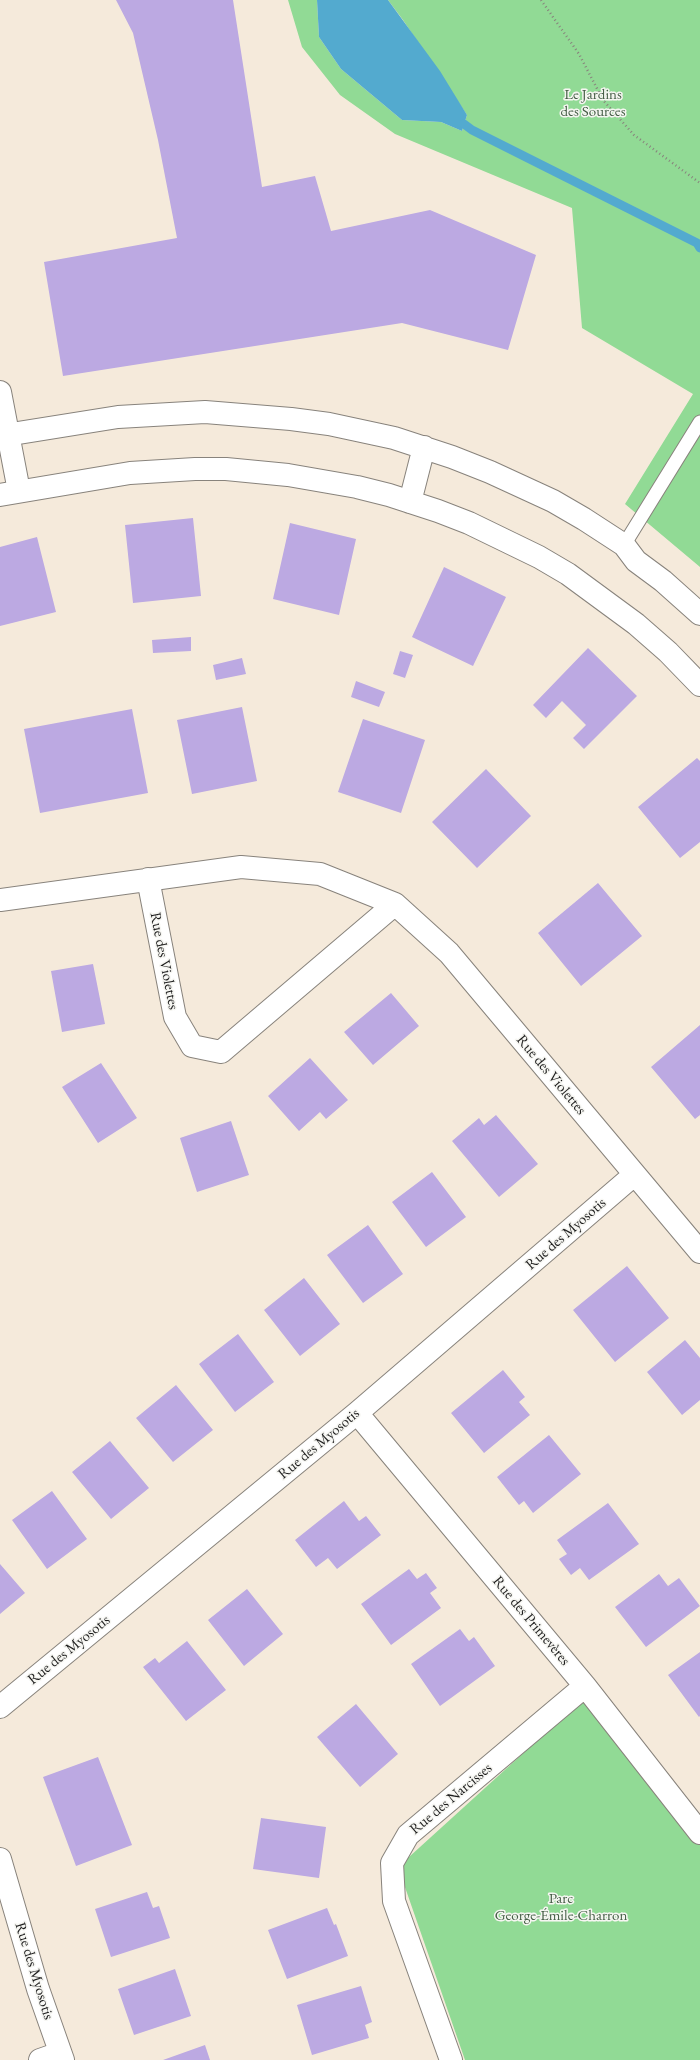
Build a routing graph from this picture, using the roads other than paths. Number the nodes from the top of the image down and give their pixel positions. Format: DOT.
graph roads {
  1 [pos="0,392"];
  2 [pos="700,422"];
  3 [pos="4,435"];
  4 [pos="424,447"];
  5 [pos="9,493"];
  6 [pos="410,502"];
  7 [pos="624,545"];
  8 [pos="700,614"];
  9 [pos="700,685"];
  10 [pos="148,880"];
  11 [pos="0,900"];
  12 [pos="395,904"];
  13 [pos="634,1175"];
  14 [pos="700,1252"];
  15 [pos="357,1413"];
  16 [pos="585,1686"];
  17 [pos="0,1707"];
  18 [pos="700,1833"];
  19 [pos="0,1859"];
  20 [pos="54,2058"];
  21 [pos="451,2060"];
  1 -- 3 [label="street"];
  2 -- 7 [label="lane"];
  3 -- 4 [label="street"];
  3 -- 5 [label="street"];
  4 -- 6 [label="street"];
  4 -- 7 [label="street"];
  5 -- 6 [label="street"];
  6 -- 9 [label="street"];
  7 -- 8 [label="street"];
  10 -- 11 [label="street, Rue des Violettes"];
  10 -- 12 [label="street, Rue des Violettes"];
  10 -- 12 [label="street, Rue des Violettes"];
  12 -- 13 [label="street, Rue des Violettes"];
  13 -- 14 [label="street, Rue des Violettes"];
  13 -- 15 [label="street, Rue des Myosotis"];
  15 -- 16 [label="street, Rue des Primevères"];
  15 -- 17 [label="street, Rue des Myosotis"];
  16 -- 18 [label="street, Rue des Primevères"];
  16 -- 21 [label="street, Rue des Narcisses"];
  19 -- 20 [label="street, Rue des Myosotis"];
}
